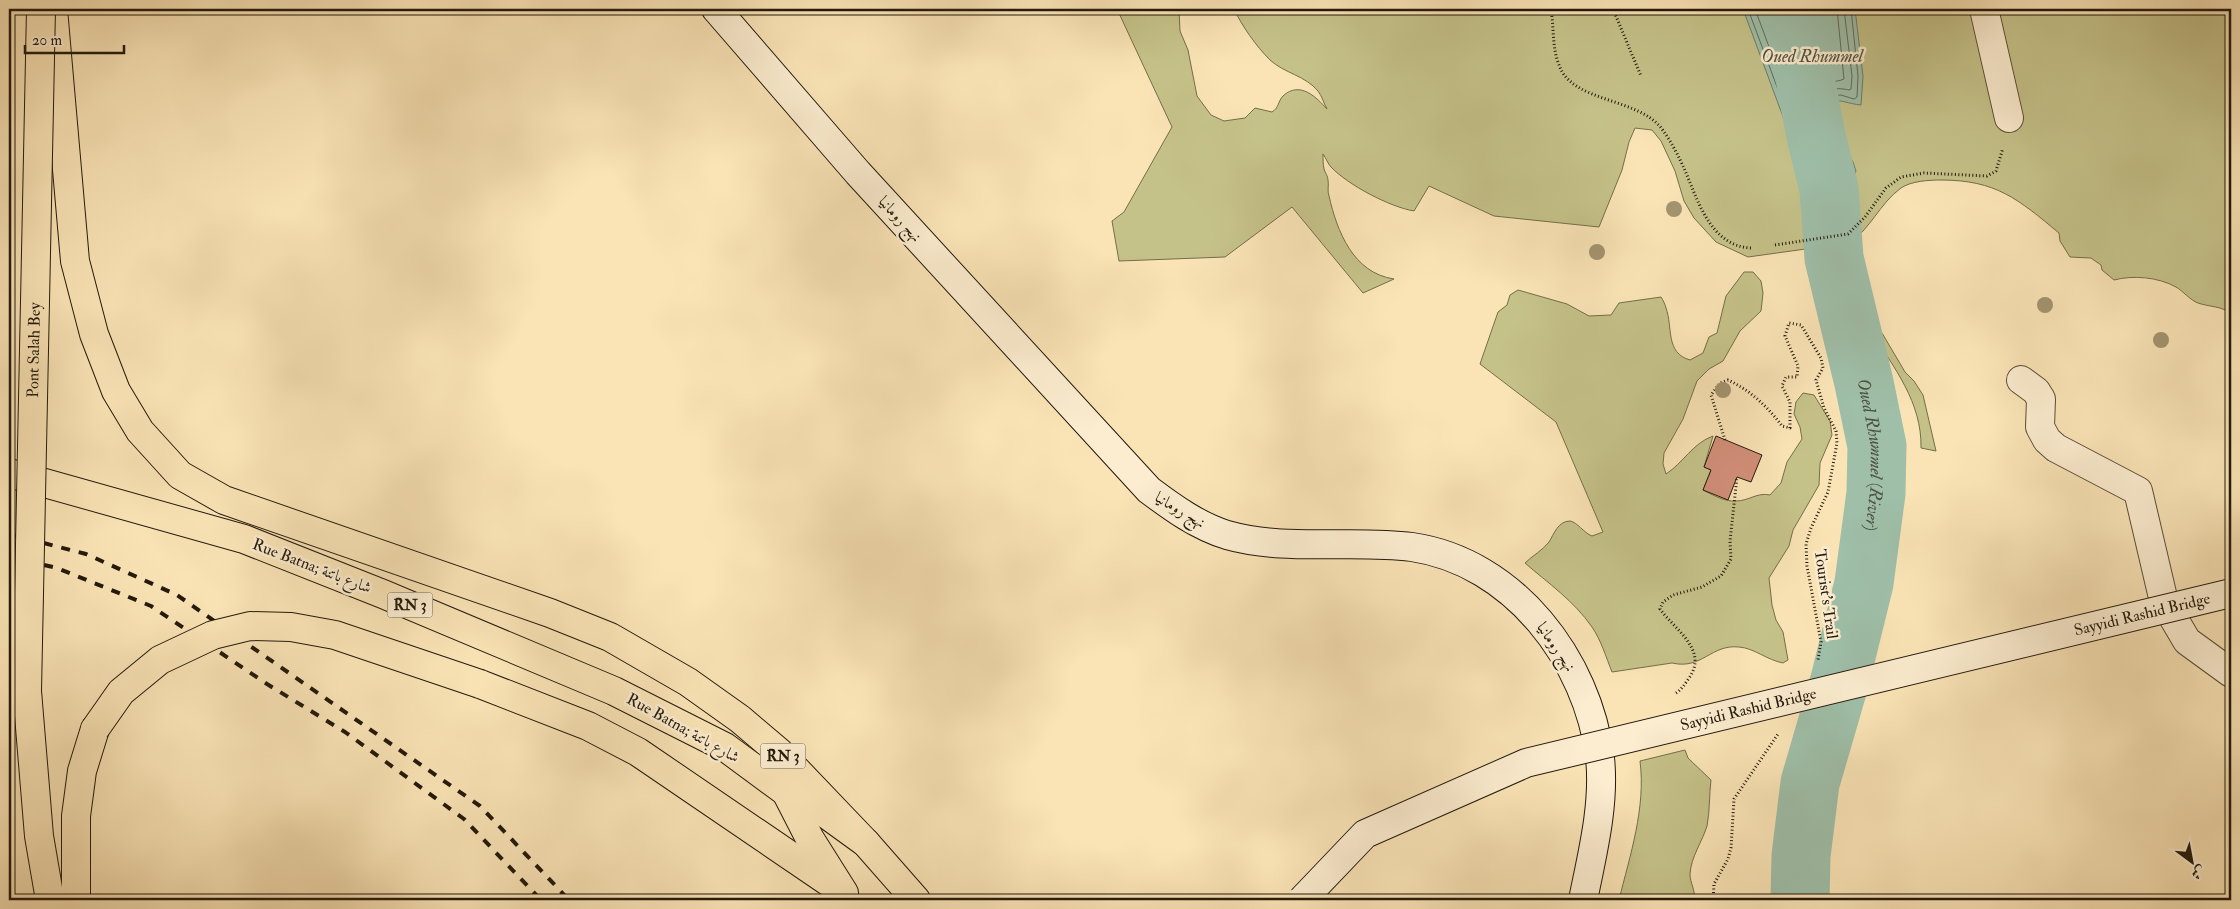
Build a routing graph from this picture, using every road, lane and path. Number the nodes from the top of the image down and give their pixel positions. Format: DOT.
graph roads {
  1 [pos="41,9"];
  2 [pos="53,9"];
  3 [pos="716,9"];
  4 [pos="1551,9"];
  5 [pos="1613,9"];
  6 [pos="1984,9"];
  7 [pos="1641,76"];
  8 [pos="2008,118"];
  9 [pos="1774,245"];
  10 [pos="1751,248"];
  11 [pos="2020,380"];
  12 [pos="1725,440"];
  13 [pos="9,473"];
  14 [pos="1737,477"];
  15 [pos="2231,593"];
  16 [pos="1816,668"];
  17 [pos="2231,673"];
  18 [pos="1669,695"];
  19 [pos="1779,732"];
  20 [pos="786,792"];
  21 [pos="866,843"];
  22 [pos="846,895"];
  23 [pos="50,900"];
  24 [pos="76,900"];
  25 [pos="916,900"];
  26 [pos="1302,900"];
  27 [pos="1583,900"];
  28 [pos="1713,900"];
  1 -- 23 [label="main road, Pont Salah Bey, bridge"];
  2 -- 21 [label="main road, RN 3"];
  3 -- 27 [label="street, نهج رومانيا"];
  4 -- 10 [label="path"];
  5 -- 7 [label="path"];
  6 -- 8 [label="street"];
  8 -- 9 [label="path"];
  11 -- 17 [label="street"];
  12 -- 16 [label="path, Tourist's Trail"];
  13 -- 20 [label="main road, Rue Batna; شارع باتنة / RN 3"];
  14 -- 18 [label="path"];
  15 -- 26 [label="street, Sayyidi Rashid Bridge, bridge"];
  19 -- 28 [label="path"];
  20 -- 21 [label="main road, Rue Batna; شارع باتنة / RN 3"];
  20 -- 22 [label="main road, Rue Batna; شارع باتنة / RN 3"];
  21 -- 25 [label="main road, Rue Batna; شارع باتنة / RN 3"];
  22 -- 24 [label="main road, RN 3, bridge"];
}
